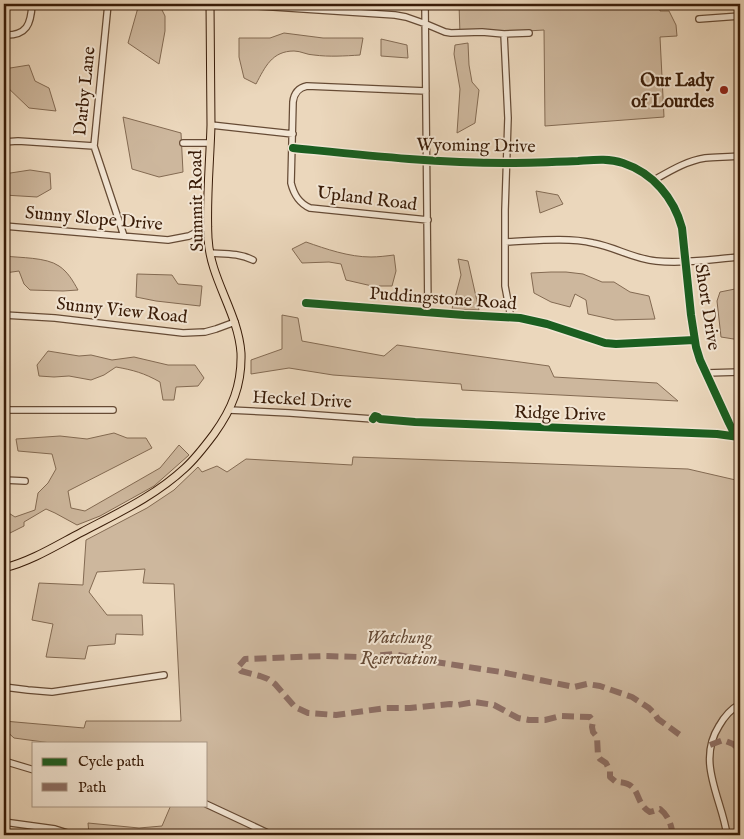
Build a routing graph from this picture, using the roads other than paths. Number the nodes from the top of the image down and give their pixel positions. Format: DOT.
graph roads {
  1 [pos="32,4"];
  2 [pos="108,4"];
  3 [pos="210,4"];
  4 [pos="226,4"];
  5 [pos="425,4"];
  6 [pos="740,16"];
  7 [pos="699,19"];
  8 [pos="426,24"];
  9 [pos="529,33"];
  10 [pos="504,34"];
  11 [pos="4,35"];
  12 [pos="426,91"];
  13 [pos="211,125"];
  14 [pos="293,134"];
  15 [pos="4,142"];
  16 [pos="183,143"];
  17 [pos="210,144"];
  18 [pos="94,146"];
  19 [pos="292,148"];
  20 [pos="740,156"];
  21 [pos="427,161"];
  22 [pos="506,163"];
  23 [pos="654,180"];
  24 [pos="428,220"];
  25 [pos="4,226"];
  26 [pos="208,226"];
  27 [pos="124,236"];
  28 [pos="505,242"];
  29 [pos="210,253"];
  30 [pos="740,257"];
  31 [pos="253,260"];
  32 [pos="685,261"];
  33 [pos="306,303"];
  34 [pos="428,312"];
  35 [pos="4,315"];
  36 [pos="511,318"];
  37 [pos="235,322"];
  38 [pos="694,340"];
  39 [pos="740,372"];
  40 [pos="706,373"];
  41 [pos="4,410"];
  42 [pos="113,410"];
  43 [pos="230,410"];
  44 [pos="376,419"];
  45 [pos="740,437"];
  46 [pos="4,480"];
  47 [pos="25,481"];
  48 [pos="4,568"];
  49 [pos="164,675"];
  50 [pos="4,687"];
  51 [pos="740,704"];
  52 [pos="4,761"];
  53 [pos="32,769"];
  54 [pos="208,805"];
  55 [pos="4,822"];
  56 [pos="74,835"];
  57 [pos="277,835"];
  58 [pos="727,835"];
  1 -- 11 [label="street"];
  2 -- 18 [label="street, Darby Lane"];
  3 -- 13 [label="main road, Summit Road"];
  4 -- 8 [label="street"];
  5 -- 8 [label="street"];
  6 -- 7 [label="street"];
  8 -- 10 [label="street"];
  8 -- 12 [label="street"];
  9 -- 10 [label="street"];
  10 -- 22 [label="street"];
  12 -- 14 [label="street, Upland Road"];
  12 -- 21 [label="street"];
  13 -- 14 [label="street"];
  13 -- 17 [label="main road, Summit Road"];
  14 -- 19 [label="street, Upland Road"];
  15 -- 18 [label="street"];
  16 -- 17 [label="street"];
  17 -- 26 [label="main road, Summit Road"];
  18 -- 27 [label="street, Darby Lane"];
  19 -- 21 [label="street, Wyoming Drive"];
  19 -- 24 [label="street, Upland Road"];
  20 -- 23 [label="street"];
  21 -- 22 [label="street, Wyoming Drive"];
  21 -- 24 [label="street"];
  22 -- 23 [label="street, Wyoming Drive"];
  22 -- 28 [label="street"];
  23 -- 32 [label="street, Short Drive"];
  24 -- 34 [label="street"];
  25 -- 27 [label="street, Sunny Slope Drive"];
  26 -- 27 [label="street, Sunny Slope Drive"];
  26 -- 29 [label="main road, Summit Road"];
  28 -- 32 [label="street"];
  28 -- 36 [label="street"];
  29 -- 31 [label="street"];
  29 -- 37 [label="main road, Summit Road"];
  30 -- 32 [label="street"];
  32 -- 38 [label="street, Short Drive"];
  33 -- 34 [label="street, Puddingstone Road"];
  34 -- 36 [label="street, Puddingstone Road"];
  35 -- 37 [label="street, Sunny View Road"];
  36 -- 38 [label="street, Puddingstone Road"];
  37 -- 43 [label="main road, Summit Road"];
  38 -- 40 [label="street, Short Drive"];
  39 -- 40 [label="street"];
  40 -- 45 [label="street, Short Drive"];
  41 -- 42 [label="street"];
  43 -- 44 [label="street, Heckel Drive"];
  43 -- 48 [label="main road, Summit Road"];
  44 -- 45 [label="street, Ridge Drive"];
  46 -- 47 [label="street"];
  49 -- 50 [label="street"];
  51 -- 58 [label="street"];
  52 -- 53 [label="street"];
  54 -- 57 [label="street"];
  55 -- 56 [label="street"];
}
